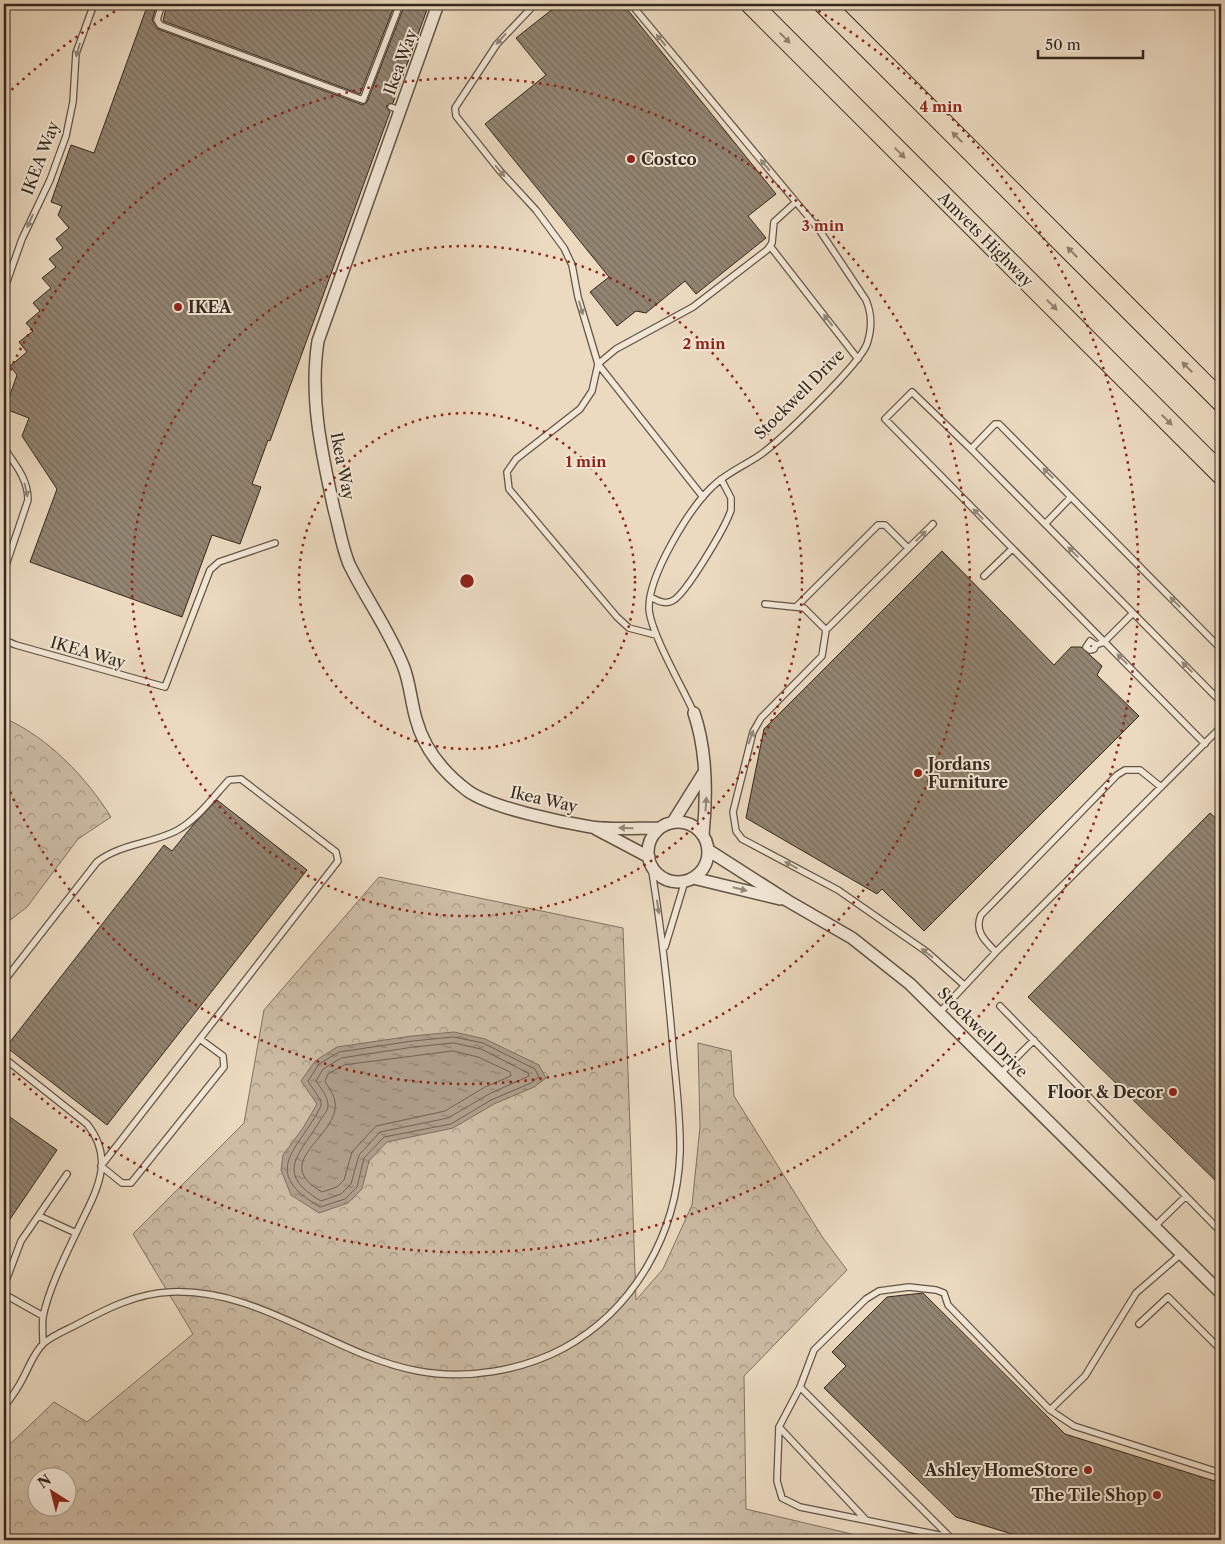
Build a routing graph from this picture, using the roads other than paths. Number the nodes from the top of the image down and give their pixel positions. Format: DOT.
graph roads {
  1 [pos="94,4"];
  2 [pos="162,4"];
  3 [pos="400,4"];
  4 [pos="438,4"];
  5 [pos="535,4"];
  6 [pos="631,4"];
  7 [pos="751,4"];
  8 [pos="824,4"];
  9 [pos="796,202"];
  10 [pos="770,246"];
  11 [pos="4,290"];
  12 [pos="858,359"];
  13 [pos="598,364"];
  14 [pos="1221,401"];
  15 [pos="4,448"];
  16 [pos="971,449"];
  17 [pos="1221,474"];
  18 [pos="721,479"];
  19 [pos="703,497"];
  20 [pos="1071,497"];
  21 [pos="933,524"];
  22 [pos="1045,524"];
  23 [pos="275,544"];
  24 [pos="908,548"];
  25 [pos="1012,549"];
  26 [pos="4,571"];
  27 [pos="984,576"];
  28 [pos="650,597"];
  29 [pos="765,604"];
  30 [pos="796,607"];
  31 [pos="1133,613"];
  32 [pos="826,630"];
  33 [pos="656,634"];
  34 [pos="4,640"];
  35 [pos="1104,642"];
  36 [pos="1086,646"];
  37 [pos="1221,649"];
  38 [pos="1221,702"];
  39 [pos="694,713"];
  40 [pos="1221,727"];
  41 [pos="1205,744"];
  42 [pos="703,774"];
  43 [pos="1161,788"];
  44 [pos="673,822"];
  45 [pos="592,827"];
  46 [pos="659,828"];
  47 [pos="703,835"];
  48 [pos="708,850"];
  49 [pos="650,861"];
  50 [pos="689,879"];
  51 [pos="788,901"];
  52 [pos="665,949"];
  53 [pos="996,952"];
  54 [pos="4,981"];
  55 [pos="964,985"];
  56 [pos="1000,1006"];
  57 [pos="940,1012"];
  58 [pos="200,1039"];
  59 [pos="1034,1040"];
  60 [pos="4,1058"];
  61 [pos="1001,1073"];
  62 [pos="101,1166"];
  63 [pos="68,1174"];
  64 [pos="1186,1196"];
  65 [pos="39,1216"];
  66 [pos="1154,1228"];
  67 [pos="1221,1232"];
  68 [pos="76,1233"];
  69 [pos="1181,1254"];
  70 [pos="4,1286"];
  71 [pos="4,1294"];
  72 [pos="1221,1294"];
  73 [pos="44,1316"];
  74 [pos="1139,1324"];
  75 [pos="43,1344"];
  76 [pos="1221,1350"];
  77 [pos="800,1387"];
  78 [pos="4,1407"];
  79 [pos="1050,1410"];
  80 [pos="779,1427"];
  81 [pos="1221,1473"];
  82 [pos="866,1520"];
  83 [pos="950,1537"];
  84 [pos="961,1540"];
  1 -- 11 [label="lane, IKEA Way, one-way"];
  2 -- 3 [label="lane"];
  4 -- 45 [label="street, Ikea Way"];
  5 -- 13 [label="lane, one-way"];
  9 -- 6 [label="lane, Stockwell Drive, one-way"];
  7 -- 17 [label="highway, Amvets Highway, one-way"];
  14 -- 8 [label="highway, one-way"];
  9 -- 10 [label="lane"];
  9 -- 12 [label="lane, Stockwell Drive"];
  12 -- 10 [label="lane, one-way"];
  10 -- 13 [label="lane"];
  12 -- 18 [label="lane, Stockwell Drive"];
  13 -- 19 [label="lane"];
  13 -- 33 [label="lane"];
  15 -- 26 [label="lane, one-way"];
  20 -- 16 [label="lane, one-way"];
  16 -- 22 [label="lane"];
  25 -- 16 [label="lane, one-way"];
  18 -- 19 [label="lane, Stockwell Drive"];
  18 -- 28 [label="lane"];
  19 -- 28 [label="lane, Stockwell Drive"];
  20 -- 22 [label="lane"];
  37 -- 20 [label="lane, one-way"];
  24 -- 21 [label="lane, one-way"];
  31 -- 22 [label="lane, one-way"];
  23 -- 34 [label="lane, IKEA Way"];
  24 -- 30 [label="lane"];
  24 -- 32 [label="lane"];
  25 -- 27 [label="lane"];
  25 -- 35 [label="lane"];
  28 -- 33 [label="lane, Stockwell Drive"];
  29 -- 30 [label="lane"];
  30 -- 32 [label="lane"];
  31 -- 35 [label="lane"];
  38 -- 31 [label="lane, one-way"];
  55 -- 32 [label="lane, one-way"];
  33 -- 39 [label="lane, Stockwell Drive"];
  35 -- 36 [label="lane"];
  41 -- 35 [label="lane, one-way"];
  39 -- 42 [label="street, Stockwell Drive"];
  40 -- 41 [label="lane"];
  41 -- 43 [label="lane"];
  42 -- 44 [label="street"];
  47 -- 42 [label="street, Stockwell Drive, one-way"];
  43 -- 53 [label="lane"];
  43 -- 53 [label="lane"];
  44 -- 46 [label="street"];
  44 -- 47 [label="street"];
  46 -- 45 [label="street, Ikea Way, one-way"];
  45 -- 49 [label="street, Ikea Way"];
  46 -- 49 [label="street"];
  47 -- 48 [label="street"];
  48 -- 50 [label="street"];
  48 -- 51 [label="street, Stockwell Drive"];
  49 -- 50 [label="street"];
  49 -- 52 [label="lane, one-way"];
  50 -- 51 [label="street, Stockwell Drive, one-way"];
  50 -- 52 [label="lane"];
  51 -- 57 [label="street, Stockwell Drive"];
  52 -- 75 [label="lane"];
  53 -- 55 [label="lane"];
  54 -- 58 [label="lane"];
  55 -- 57 [label="lane"];
  56 -- 59 [label="lane"];
  57 -- 61 [label="street, Stockwell Drive"];
  58 -- 62 [label="lane"];
  58 -- 62 [label="lane"];
  59 -- 61 [label="lane"];
  59 -- 64 [label="lane"];
  60 -- 62 [label="lane"];
  61 -- 66 [label="street, Stockwell Drive"];
  62 -- 68 [label="lane"];
  63 -- 65 [label="lane"];
  64 -- 66 [label="lane"];
  64 -- 67 [label="lane"];
  65 -- 68 [label="lane"];
  65 -- 70 [label="lane"];
  66 -- 69 [label="street, Stockwell Drive"];
  68 -- 73 [label="lane"];
  69 -- 72 [label="street, Stockwell Drive"];
  69 -- 79 [label="lane"];
  71 -- 73 [label="lane"];
  73 -- 75 [label="lane"];
  74 -- 76 [label="lane"];
  75 -- 78 [label="lane"];
  77 -- 79 [label="lane"];
  77 -- 80 [label="lane"];
  77 -- 83 [label="lane"];
  79 -- 81 [label="lane"];
  80 -- 82 [label="lane"];
  80 -- 82 [label="lane"];
  82 -- 83 [label="lane"];
  83 -- 84 [label="lane"];
}
